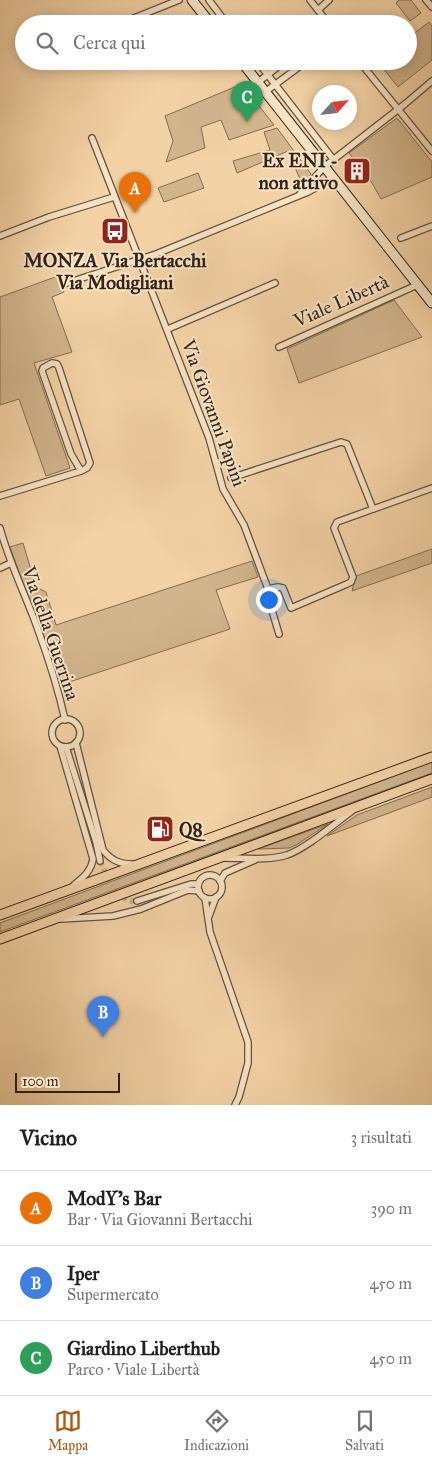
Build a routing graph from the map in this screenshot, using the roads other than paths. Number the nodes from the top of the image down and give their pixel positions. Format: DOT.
graph roads {
  1 [pos="179,0"];
  2 [pos="192,0"];
  3 [pos="209,0"];
  4 [pos="310,0"];
  5 [pos="329,0"];
  6 [pos="426,0"];
  7 [pos="432,7"];
  8 [pos="318,10"];
  9 [pos="142,15"];
  10 [pos="204,15"];
  11 [pos="220,15"];
  12 [pos="322,15"];
  13 [pos="248,70"];
  14 [pos="264,70"];
  15 [pos="274,70"];
  16 [pos="294,70"];
  17 [pos="366,70"];
  18 [pos="268,75"];
  19 [pos="432,81"];
  20 [pos="257,83"];
  21 [pos="274,84"];
  22 [pos="264,92"];
  23 [pos="398,109"];
  24 [pos="92,138"];
  25 [pos="432,151"];
  26 [pos="333,159"];
  27 [pos="324,166"];
  28 [pos="332,178"];
  29 [pos="300,194"];
  30 [pos="114,197"];
  31 [pos="432,226"];
  32 [pos="0,236"];
  33 [pos="401,238"];
  34 [pos="139,258"];
  35 [pos="275,283"];
  36 [pos="64,284"];
  37 [pos="417,285"];
  38 [pos="432,303"];
  39 [pos="168,329"];
  40 [pos="279,347"];
  41 [pos="81,471"];
  42 [pos="231,478"];
  43 [pos="432,488"];
  44 [pos="0,496"];
  45 [pos="373,510"];
  46 [pos="0,528"];
  47 [pos="6,552"];
  48 [pos="0,555"];
  49 [pos="11,563"];
  50 [pos="0,568"];
  51 [pos="268,589"];
  52 [pos="279,634"];
  53 [pos="65,720"];
  54 [pos="76,743"];
  55 [pos="63,746"];
  56 [pos="432,757"];
  57 [pos="432,778"];
  58 [pos="363,803"];
  59 [pos="215,858"];
  60 [pos="256,859"];
  61 [pos="100,861"];
  62 [pos="139,864"];
  63 [pos="220,881"];
  64 [pos="198,884"];
  65 [pos="68,890"];
  66 [pos="199,892"];
  67 [pos="216,897"];
  68 [pos="205,898"];
  69 [pos="137,900"];
  70 [pos="0,915"];
  71 [pos="209,916"];
  72 [pos="53,919"];
  73 [pos="0,939"];
  74 [pos="235,1105"];
  1 -- 9 [label="street"];
  2 -- 10 [label="main road"];
  3 -- 11 [label="street"];
  4 -- 8 [label="street"];
  5 -- 8 [label="street"];
  6 -- 7 [label="street"];
  8 -- 12 [label="street"];
  13 -- 20 [label="main road, Viale Libertà"];
  14 -- 18 [label="street"];
  15 -- 18 [label="street"];
  16 -- 21 [label="street"];
  17 -- 23 [label="street"];
  18 -- 20 [label="street"];
  18 -- 21 [label="street"];
  19 -- 23 [label="street"];
  20 -- 22 [label="main road, Viale Libertà"];
  21 -- 22 [label="street"];
  21 -- 26 [label="street"];
  22 -- 27 [label="main road, Viale Libertà"];
  23 -- 25 [label="street"];
  23 -- 26 [label="street"];
  24 -- 30 [label="street, Via Giovanni Papini"];
  26 -- 27 [label="street"];
  27 -- 28 [label="main road, Viale Libertà"];
  27 -- 29 [label="street"];
  28 -- 29 [label="street"];
  28 -- 37 [label="main road, Viale Libertà"];
  29 -- 34 [label="street"];
  30 -- 32 [label="street"];
  30 -- 34 [label="street, Via Giovanni Papini"];
  31 -- 33 [label="street"];
  34 -- 36 [label="street"];
  34 -- 39 [label="street, Via Giovanni Papini"];
  35 -- 39 [label="street"];
  37 -- 38 [label="main road, Viale Libertà"];
  37 -- 40 [label="street, Viale Libertà"];
  39 -- 51 [label="street, Via Giovanni Papini"];
  41 -- 41 [label="street"];
  41 -- 44 [label="street"];
  42 -- 45 [label="street"];
  43 -- 45 [label="street"];
  45 -- 51 [label="street"];
  46 -- 47 [label="street, Via della Guerrina"];
  47 -- 48 [label="street"];
  47 -- 49 [label="street, Via della Guerrina"];
  49 -- 50 [label="street"];
  49 -- 53 [label="street, Via della Guerrina"];
  51 -- 52 [label="street, Via Giovanni Papini"];
  53 -- 54 [label="street"];
  53 -- 55 [label="street"];
  54 -- 55 [label="street"];
  54 -- 62 [label="street"];
  55 -- 61 [label="street"];
  55 -- 65 [label="street"];
  56 -- 62 [label="main road"];
  57 -- 58 [label="main road"];
  58 -- 59 [label="main road"];
  58 -- 60 [label="street"];
  59 -- 60 [label="street"];
  59 -- 72 [label="main road"];
  60 -- 63 [label="street"];
  62 -- 65 [label="main road"];
  63 -- 64 [label="street"];
  63 -- 67 [label="street"];
  64 -- 66 [label="street"];
  64 -- 69 [label="street"];
  65 -- 70 [label="main road"];
  66 -- 68 [label="street"];
  66 -- 72 [label="street"];
  67 -- 68 [label="street"];
  67 -- 71 [label="street"];
  68 -- 71 [label="street"];
  71 -- 74 [label="street"];
  72 -- 73 [label="main road"];
}
